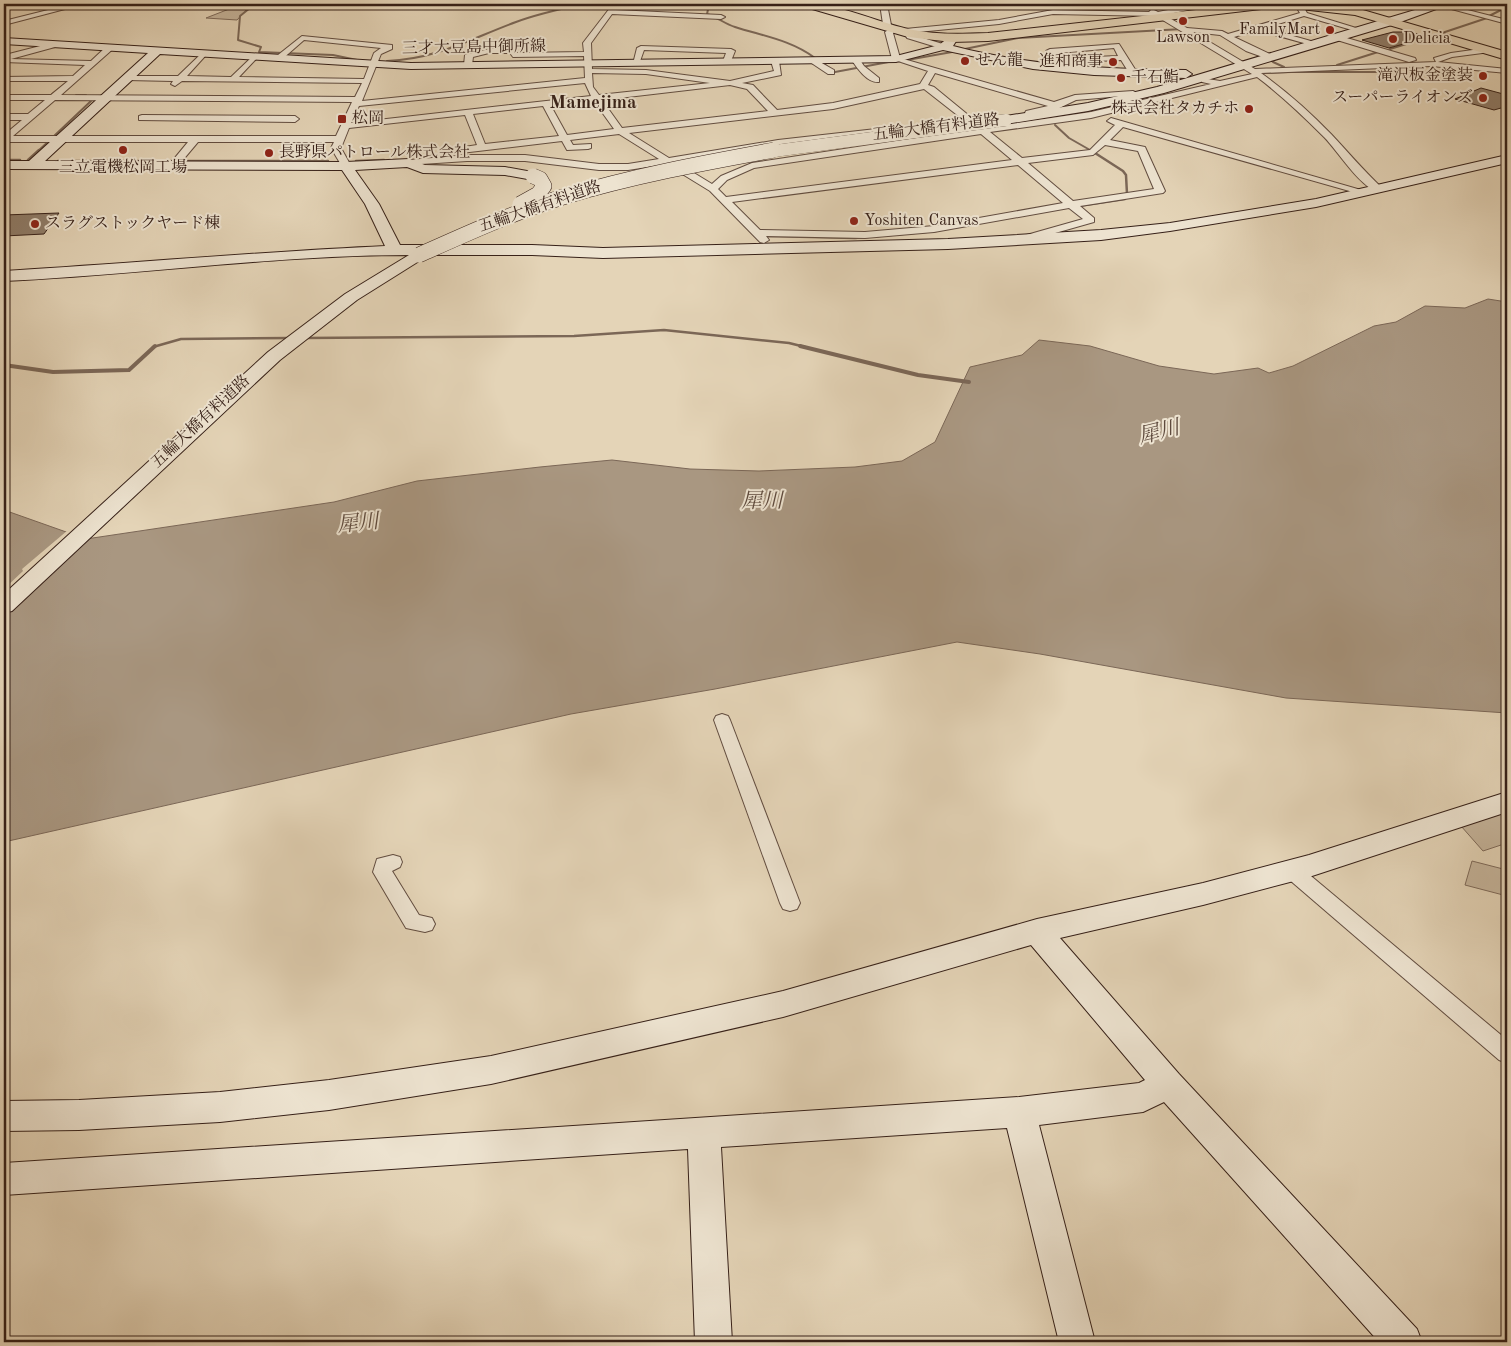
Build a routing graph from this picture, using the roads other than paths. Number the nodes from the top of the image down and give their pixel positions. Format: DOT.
graph roads {
  1 [pos="57,4"];
  2 [pos="77,4"];
  3 [pos="616,4"];
  4 [pos="806,4"];
  5 [pos="883,4"];
  6 [pos="1269,4"];
  7 [pos="1336,4"];
  8 [pos="1441,4"];
  9 [pos="1145,6"];
  10 [pos="1027,8"];
  11 [pos="1300,8"];
  12 [pos="1349,11"];
  13 [pos="609,12"];
  14 [pos="1034,15"];
  15 [pos="1159,16"];
  16 [pos="718,17"];
  17 [pos="1391,22"];
  18 [pos="1507,22"];
  19 [pos="4,23"];
  20 [pos="888,28"];
  21 [pos="941,28"];
  22 [pos="1178,28"];
  23 [pos="1258,28"];
  24 [pos="1362,30"];
  25 [pos="1228,36"];
  26 [pos="355,37"];
  27 [pos="302,38"];
  28 [pos="952,38"];
  29 [pos="1340,38"];
  30 [pos="288,40"];
  31 [pos="4,41"];
  32 [pos="52,45"];
  33 [pos="1315,45"];
  34 [pos="389,47"];
  35 [pos="943,47"];
  36 [pos="110,48"];
  37 [pos="1488,50"];
  38 [pos="157,51"];
  39 [pos="203,54"];
  40 [pos="281,55"];
  41 [pos="1506,55"];
  42 [pos="254,57"];
  43 [pos="896,58"];
  44 [pos="1124,58"];
  45 [pos="1271,58"];
  46 [pos="4,59"];
  47 [pos="775,60"];
  48 [pos="813,60"];
  49 [pos="92,63"];
  50 [pos="858,64"];
  51 [pos="1428,64"];
  52 [pos="372,65"];
  53 [pos="588,67"];
  54 [pos="1507,70"];
  55 [pos="932,71"];
  56 [pos="1252,71"];
  57 [pos="831,72"];
  58 [pos="1134,74"];
  59 [pos="1242,77"];
  60 [pos="75,78"];
  61 [pos="127,78"];
  62 [pos="1200,78"];
  63 [pos="4,79"];
  64 [pos="180,79"];
  65 [pos="233,79"];
  66 [pos="270,79"];
  67 [pos="876,80"];
  68 [pos="368,81"];
  69 [pos="730,84"];
  70 [pos="923,86"];
  71 [pos="1214,86"];
  72 [pos="1133,93"];
  73 [pos="4,97"];
  74 [pos="54,97"];
  75 [pos="105,98"];
  76 [pos="162,98"];
  77 [pos="254,98"];
  78 [pos="596,98"];
  79 [pos="307,99"];
  80 [pos="357,102"];
  81 [pos="546,104"];
  82 [pos="1054,105"];
  83 [pos="1064,108"];
  84 [pos="468,112"];
  85 [pos="775,113"];
  86 [pos="1089,114"];
  87 [pos="4,117"];
  88 [pos="30,117"];
  89 [pos="295,119"];
  90 [pos="971,121"];
  91 [pos="1120,125"];
  92 [pos="346,126"];
  93 [pos="132,128"];
  94 [pos="619,130"];
  95 [pos="984,131"];
  96 [pos="563,137"];
  97 [pos="4,139"];
  98 [pos="60,139"];
  99 [pos="195,139"];
  100 [pos="282,139"];
  101 [pos="339,139"];
  102 [pos="1104,142"];
  103 [pos="588,146"];
  104 [pos="482,147"];
  105 [pos="1507,159"];
  106 [pos="666,161"];
  107 [pos="1020,161"];
  108 [pos="409,163"];
  109 [pos="4,165"];
  110 [pos="33,165"];
  111 [pos="174,166"];
  112 [pos="346,166"];
  113 [pos="713,189"];
  114 [pos="1378,189"];
  115 [pos="1363,192"];
  116 [pos="724,200"];
  117 [pos="1071,204"];
  118 [pos="758,233"];
  119 [pos="1027,238"];
  120 [pos="843,248"];
  121 [pos="396,250"];
  122 [pos="419,255"];
  123 [pos="4,276"];
  124 [pos="4,606"];
  125 [pos="722,720"];
  126 [pos="1507,802"];
  127 [pos="393,862"];
  128 [pos="1292,871"];
  129 [pos="790,903"];
  130 [pos="425,924"];
  131 [pos="1037,931"];
  132 [pos="1507,1053"];
  133 [pos="1168,1084"];
  134 [pos="1019,1112"];
  135 [pos="4,1116"];
  136 [pos="704,1133"];
  137 [pos="4,1179"];
  138 [pos="714,1342"];
  139 [pos="1076,1342"];
  140 [pos="1404,1342"];
  1 -- 2 [label="street"];
  2 -- 19 [label="street"];
  3 -- 13 [label="street"];
  4 -- 20 [label="main road"];
  5 -- 20 [label="street"];
  6 -- 15 [label="street"];
  7 -- 12 [label="street"];
  8 -- 17 [label="street, 三才大豆島中御所線"];
  8 -- 18 [label="street"];
  9 -- 15 [label="street"];
  10 -- 14 [label="street"];
  11 -- 12 [label="main road"];
  11 -- 15 [label="main road"];
  11 -- 23 [label="street"];
  11 -- 24 [label="street"];
  12 -- 17 [label="main road"];
  13 -- 16 [label="street"];
  13 -- 53 [label="street"];
  14 -- 15 [label="street"];
  14 -- 21 [label="street"];
  15 -- 22 [label="street"];
  15 -- 28 [label="main road"];
  17 -- 24 [label="street, 三才大豆島中御所線"];
  17 -- 37 [label="main road"];
  20 -- 28 [label="main road"];
  20 -- 43 [label="street"];
  21 -- 28 [label="street"];
  21 -- 35 [label="street"];
  22 -- 25 [label="street"];
  22 -- 56 [label="street"];
  23 -- 25 [label="street"];
  23 -- 33 [label="street"];
  24 -- 29 [label="street, 三才大豆島中御所線"];
  25 -- 45 [label="street"];
  26 -- 34 [label="street"];
  27 -- 30 [label="street"];
  27 -- 34 [label="street"];
  27 -- 40 [label="street"];
  28 -- 35 [label="street"];
  29 -- 33 [label="street, 三才大豆島中御所線"];
  29 -- 51 [label="street"];
  31 -- 32 [label="street, 三才大豆島中御所線"];
  32 -- 36 [label="street, 三才大豆島中御所線"];
  32 -- 46 [label="street"];
  33 -- 45 [label="street, 三才大豆島中御所線"];
  34 -- 52 [label="street"];
  35 -- 43 [label="street, 三才大豆島中御所線"];
  35 -- 58 [label="street, 三才大豆島中御所線"];
  36 -- 38 [label="street, 三才大豆島中御所線"];
  36 -- 49 [label="street"];
  37 -- 41 [label="main road"];
  37 -- 51 [label="street"];
  38 -- 39 [label="street, 三才大豆島中御所線"];
  38 -- 61 [label="street"];
  39 -- 42 [label="street, 三才大豆島中御所線"];
  39 -- 64 [label="street"];
  40 -- 42 [label="street, 三才大豆島中御所線"];
  40 -- 52 [label="street, 三才大豆島中御所線"];
  42 -- 65 [label="street"];
  43 -- 50 [label="street, 三才大豆島中御所線"];
  43 -- 55 [label="street"];
  44 -- 44 [label="street"];
  44 -- 58 [label="street"];
  45 -- 56 [label="street, 三才大豆島中御所線"];
  46 -- 49 [label="street"];
  47 -- 48 [label="street, 三才大豆島中御所線"];
  47 -- 53 [label="street, 三才大豆島中御所線"];
  47 -- 69 [label="street"];
  48 -- 50 [label="street, 三才大豆島中御所線"];
  48 -- 57 [label="street"];
  49 -- 60 [label="street"];
  50 -- 67 [label="street"];
  51 -- 54 [label="street"];
  51 -- 56 [label="street"];
  52 -- 53 [label="street, 三才大豆島中御所線"];
  52 -- 68 [label="street"];
  53 -- 69 [label="street"];
  53 -- 78 [label="street"];
  53 -- 80 [label="street"];
  55 -- 70 [label="street"];
  55 -- 82 [label="street"];
  56 -- 59 [label="street"];
  56 -- 62 [label="street, 三才大豆島中御所線"];
  56 -- 114 [label="street"];
  58 -- 62 [label="street, 三才大豆島中御所線"];
  59 -- 62 [label="street"];
  59 -- 71 [label="street"];
  60 -- 63 [label="street"];
  60 -- 74 [label="street"];
  61 -- 64 [label="street"];
  61 -- 75 [label="street"];
  62 -- 71 [label="street"];
  62 -- 122 [label="street, 五輪大橋有料道路, bridge"];
  64 -- 65 [label="street"];
  64 -- 76 [label="street"];
  65 -- 66 [label="street"];
  66 -- 68 [label="street"];
  66 -- 77 [label="street"];
  68 -- 80 [label="street"];
  69 -- 78 [label="street"];
  69 -- 85 [label="street"];
  70 -- 85 [label="street"];
  70 -- 90 [label="street"];
  71 -- 86 [label="street"];
  72 -- 82 [label="street"];
  73 -- 74 [label="street"];
  74 -- 75 [label="street"];
  74 -- 88 [label="street"];
  75 -- 76 [label="street"];
  75 -- 98 [label="street"];
  76 -- 77 [label="street"];
  76 -- 93 [label="street"];
  77 -- 79 [label="street"];
  78 -- 81 [label="street"];
  78 -- 94 [label="street"];
  79 -- 80 [label="street"];
  79 -- 89 [label="street"];
  80 -- 92 [label="street"];
  81 -- 84 [label="street"];
  81 -- 96 [label="street"];
  82 -- 83 [label="street"];
  82 -- 90 [label="street"];
  84 -- 92 [label="street"];
  84 -- 104 [label="street"];
  85 -- 94 [label="street"];
  86 -- 91 [label="street"];
  86 -- 95 [label="street"];
  87 -- 88 [label="street"];
  88 -- 97 [label="street"];
  89 -- 93 [label="street"];
  89 -- 100 [label="street"];
  90 -- 95 [label="street"];
  90 -- 106 [label="street"];
  91 -- 102 [label="street"];
  91 -- 115 [label="street"];
  92 -- 101 [label="street"];
  93 -- 98 [label="street"];
  93 -- 99 [label="street"];
  94 -- 96 [label="street"];
  94 -- 106 [label="street"];
  95 -- 107 [label="street"];
  95 -- 113 [label="street"];
  96 -- 103 [label="street"];
  96 -- 104 [label="street"];
  97 -- 98 [label="street"];
  98 -- 110 [label="street"];
  99 -- 100 [label="street"];
  99 -- 111 [label="street"];
  100 -- 101 [label="street"];
  101 -- 112 [label="street"];
  102 -- 107 [label="street"];
  102 -- 117 [label="street"];
  104 -- 108 [label="street"];
  105 -- 114 [label="street"];
  106 -- 108 [label="street"];
  106 -- 113 [label="street"];
  107 -- 116 [label="street"];
  107 -- 117 [label="street"];
  108 -- 112 [label="street"];
  108 -- 122 [label="street, bridge"];
  109 -- 110 [label="street"];
  110 -- 111 [label="street"];
  111 -- 112 [label="street"];
  112 -- 121 [label="street"];
  113 -- 116 [label="street"];
  114 -- 115 [label="street"];
  115 -- 119 [label="street"];
  116 -- 118 [label="street"];
  117 -- 118 [label="street"];
  117 -- 119 [label="street"];
  118 -- 120 [label="street"];
  119 -- 120 [label="street"];
  120 -- 121 [label="street"];
  121 -- 123 [label="street"];
  122 -- 124 [label="street, 五輪大橋有料道路"];
  125 -- 129 [label="street"];
  126 -- 128 [label="street"];
  127 -- 130 [label="street"];
  128 -- 131 [label="street"];
  128 -- 132 [label="street"];
  131 -- 133 [label="street"];
  131 -- 135 [label="street"];
  133 -- 134 [label="street"];
  133 -- 140 [label="street"];
  134 -- 136 [label="street"];
  134 -- 139 [label="street"];
  136 -- 137 [label="street"];
  136 -- 138 [label="street"];
}
